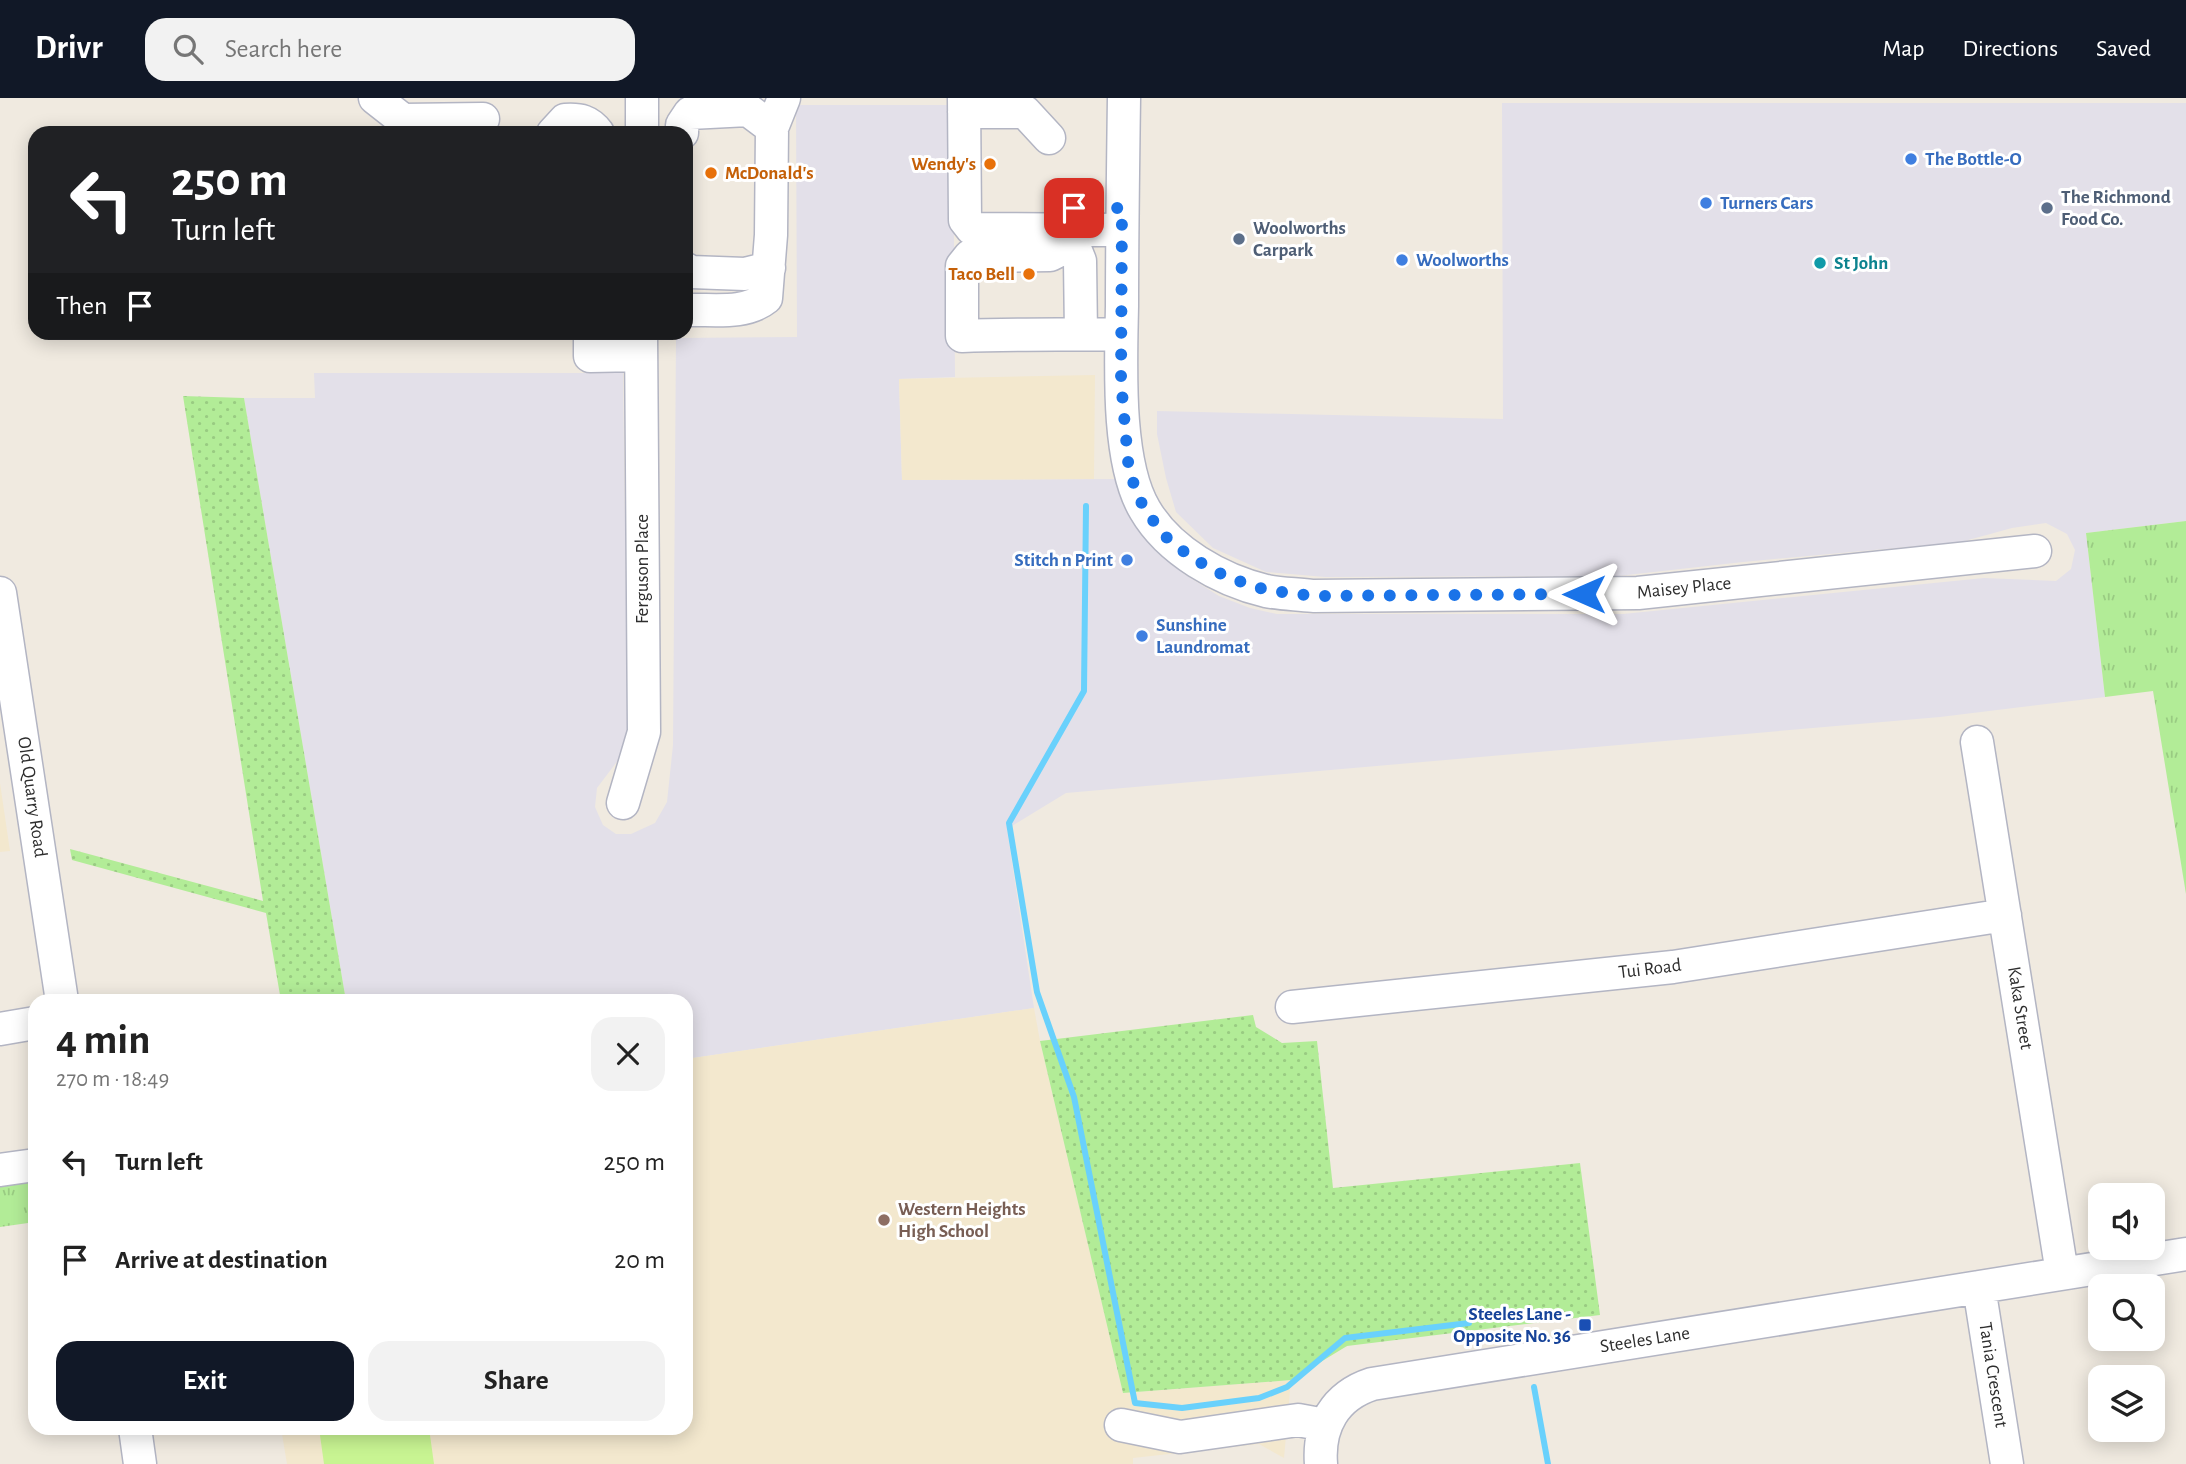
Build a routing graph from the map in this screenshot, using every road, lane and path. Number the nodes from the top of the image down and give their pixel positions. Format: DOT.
graph roads {
  1 [pos="375,98"];
  2 [pos="642,98"];
  3 [pos="784,98"];
  4 [pos="1124,98"];
  5 [pos="964,105"];
  6 [pos="486,117"];
  7 [pos="403,126"];
  8 [pos="558,126"];
  9 [pos="593,126"];
  10 [pos="642,126"];
  11 [pos="682,126"];
  12 [pos="772,128"];
  13 [pos="1049,138"];
  14 [pos="1122,219"];
  15 [pos="693,261"];
  16 [pos="769,268"];
  17 [pos="693,272"];
  18 [pos="979,300"];
  19 [pos="693,310"];
  20 [pos="1081,334"];
  21 [pos="1121,334"];
  22 [pos="979,335"];
  23 [pos="590,340"];
  24 [pos="641,344"];
  25 [pos="2035,551"];
  26 [pos="0,593"];
  27 [pos="1977,742"];
  28 [pos="624,803"];
  29 [pos="2005,915"];
  30 [pos="61,994"];
  31 [pos="1292,1007"];
  32 [pos="28,1024"];
  33 [pos="0,1029"];
  34 [pos="28,1166"];
  35 [pos="0,1170"];
  36 [pos="2186,1254"];
  37 [pos="2062,1273"];
  38 [pos="1979,1287"];
  39 [pos="1325,1424"];
  40 [pos="1121,1425"];
  41 [pos="136,1435"];
  42 [pos="141,1464"];
  43 [pos="1321,1464"];
  44 [pos="2007,1464"];
  1 -- 7 [label="street"];
  2 -- 10 [label="street"];
  3 -- 12 [label="street"];
  4 -- 14 [label="street, Maisey Place"];
  5 -- 13 [label="street"];
  5 -- 14 [label="street"];
  6 -- 7 [label="street"];
  8 -- 9 [label="street"];
  11 -- 12 [label="street"];
  12 -- 16 [label="street"];
  14 -- 21 [label="street, Maisey Place"];
  15 -- 16 [label="street"];
  16 -- 17 [label="street"];
  16 -- 19 [label="street"];
  18 -- 22 [label="street"];
  20 -- 21 [label="street"];
  20 -- 22 [label="street"];
  20 -- 22 [label="street"];
  21 -- 25 [label="street, Maisey Place"];
  23 -- 24 [label="street"];
  24 -- 28 [label="street, Ferguson Place"];
  26 -- 30 [label="street, Old Quarry Road"];
  27 -- 29 [label="street, Kaka Street"];
  29 -- 31 [label="street, Tui Road"];
  29 -- 37 [label="street, Kaka Street"];
  32 -- 33 [label="street"];
  34 -- 35 [label="street"];
  36 -- 37 [label="street, Steeles Lane"];
  37 -- 38 [label="street, Steeles Lane"];
  38 -- 39 [label="street, Steeles Lane"];
  38 -- 44 [label="street, Tania Crescent"];
  39 -- 40 [label="street"];
  39 -- 43 [label="street"];
  41 -- 42 [label="street"];
}
